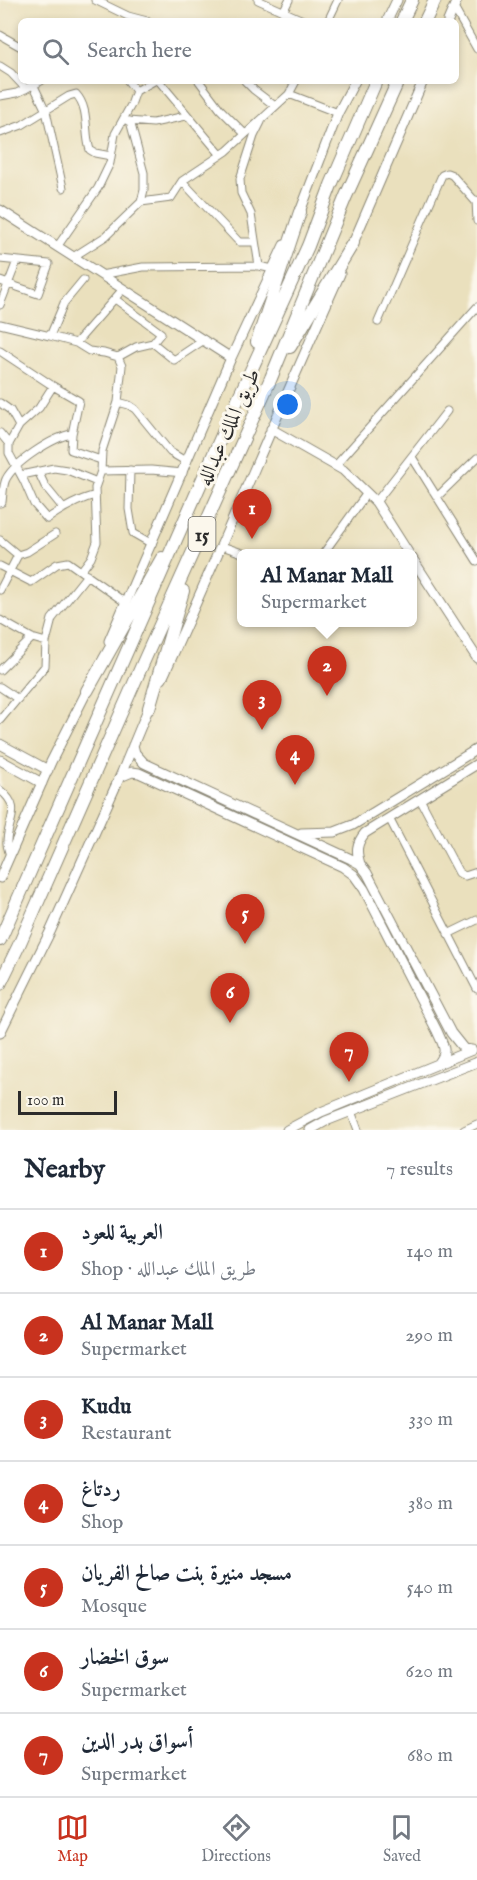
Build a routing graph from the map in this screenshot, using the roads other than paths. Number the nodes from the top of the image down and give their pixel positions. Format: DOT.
graph roads {
  1 [pos="94,0"];
  2 [pos="258,0"];
  3 [pos="289,0"];
  4 [pos="338,0"];
  5 [pos="397,0"];
  6 [pos="412,0"];
  7 [pos="435,0"];
  8 [pos="455,4"];
  9 [pos="283,12"];
  10 [pos="126,18"];
  11 [pos="298,18"];
  12 [pos="329,18"];
  13 [pos="388,18"];
  14 [pos="403,18"];
  15 [pos="426,18"];
  16 [pos="449,18"];
  17 [pos="0,35"];
  18 [pos="18,45"];
  19 [pos="477,49"];
  20 [pos="0,66"];
  21 [pos="18,80"];
  22 [pos="21,84"];
  23 [pos="36,84"];
  24 [pos="130,84"];
  25 [pos="149,84"];
  26 [pos="161,84"];
  27 [pos="201,84"];
  28 [pos="248,84"];
  29 [pos="294,84"];
  30 [pos="353,84"];
  31 [pos="375,84"];
  32 [pos="397,84"];
  33 [pos="422,84"];
  34 [pos="33,86"];
  35 [pos="26,89"];
  36 [pos="136,91"];
  37 [pos="289,94"];
  38 [pos="0,96"];
  39 [pos="275,106"];
  40 [pos="46,111"];
  41 [pos="338,113"];
  42 [pos="186,116"];
  43 [pos="263,117"];
  44 [pos="126,121"];
  45 [pos="0,133"];
  46 [pos="245,134"];
  47 [pos="220,155"];
  48 [pos="111,156"];
  49 [pos="182,181"];
  50 [pos="63,188"];
  51 [pos="476,200"];
  52 [pos="141,202"];
  53 [pos="0,210"];
  54 [pos="300,213"];
  55 [pos="477,221"];
  56 [pos="255,242"];
  57 [pos="353,243"];
  58 [pos="57,247"];
  59 [pos="73,257"];
  60 [pos="0,259"];
  61 [pos="17,261"];
  62 [pos="259,266"];
  63 [pos="273,269"];
  64 [pos="101,275"];
  65 [pos="82,280"];
  66 [pos="0,281"];
  67 [pos="9,283"];
  68 [pos="123,289"];
  69 [pos="115,299"];
  70 [pos="0,305"];
  71 [pos="477,307"];
  72 [pos="378,322"];
  73 [pos="0,324"];
  74 [pos="50,336"];
  75 [pos="204,340"];
  76 [pos="76,343"];
  77 [pos="153,343"];
  78 [pos="0,351"];
  79 [pos="118,357"];
  80 [pos="231,358"];
  81 [pos="271,378"];
  82 [pos="53,386"];
  83 [pos="237,401"];
  84 [pos="118,402"];
  85 [pos="0,403"];
  86 [pos="447,411"];
  87 [pos="19,426"];
  88 [pos="271,429"];
  89 [pos="0,433"];
  90 [pos="72,434"];
  91 [pos="9,444"];
  92 [pos="412,457"];
  93 [pos="101,460"];
  94 [pos="187,462"];
  95 [pos="476,462"];
  96 [pos="336,465"];
  97 [pos="16,466"];
  98 [pos="130,470"];
  99 [pos="38,471"];
  100 [pos="101,471"];
  101 [pos="183,473"];
  102 [pos="21,475"];
  103 [pos="97,482"];
  104 [pos="368,493"];
  105 [pos="197,494"];
  106 [pos="95,495"];
  107 [pos="437,497"];
  108 [pos="376,502"];
  109 [pos="0,503"];
  110 [pos="63,508"];
  111 [pos="55,534"];
  112 [pos="0,540"];
  113 [pos="152,544"];
  114 [pos="222,546"];
  115 [pos="327,549"];
  116 [pos="407,549"];
  117 [pos="195,550"];
  118 [pos="237,551"];
  119 [pos="18,555"];
  120 [pos="477,561"];
  121 [pos="0,566"];
  122 [pos="417,566"];
  123 [pos="10,572"];
  124 [pos="84,573"];
  125 [pos="0,590"];
  126 [pos="126,603"];
  127 [pos="0,620"];
  128 [pos="32,638"];
  129 [pos="46,642"];
  130 [pos="476,654"];
  131 [pos="0,670"];
  132 [pos="0,687"];
  133 [pos="87,691"];
  134 [pos="18,699"];
  135 [pos="149,708"];
  136 [pos="0,720"];
  137 [pos="0,744"];
  138 [pos="133,744"];
  139 [pos="477,749"];
  140 [pos="16,753"];
  141 [pos="4,763"];
  142 [pos="477,764"];
  143 [pos="48,770"];
  144 [pos="120,777"];
  145 [pos="42,783"];
  146 [pos="1,792"];
  147 [pos="420,799"];
  148 [pos="389,818"];
  149 [pos="296,833"];
  150 [pos="10,855"];
  151 [pos="360,864"];
  152 [pos="477,872"];
  153 [pos="0,878"];
  154 [pos="477,920"];
  155 [pos="448,934"];
  156 [pos="0,940"];
  157 [pos="0,984"];
  158 [pos="477,989"];
  159 [pos="0,1033"];
  160 [pos="474,1049"];
  161 [pos="477,1062"];
  162 [pos="438,1064"];
  163 [pos="351,1112"];
  164 [pos="477,1124"];
  165 [pos="287,1130"];
  166 [pos="310,1130"];
  167 [pos="358,1130"];
  168 [pos="464,1130"];
  1 -- 10 [label="street"];
  2 -- 9 [label="street"];
  3 -- 9 [label="street"];
  4 -- 12 [label="street"];
  5 -- 13 [label="main road"];
  6 -- 14 [label="highway"];
  7 -- 15 [label="highway"];
  8 -- 16 [label="main road"];
  8 -- 19 [label="street"];
  9 -- 11 [label="street"];
  17 -- 18 [label="street"];
  20 -- 21 [label="street"];
  22 -- 35 [label="street"];
  23 -- 34 [label="street"];
  24 -- 36 [label="street"];
  25 -- 36 [label="street"];
  26 -- 42 [label="street"];
  27 -- 46 [label="street"];
  28 -- 39 [label="street"];
  29 -- 37 [label="street"];
  30 -- 41 [label="main road"];
  31 -- 83 [label="highway, طريق الملك عبدالله / 15"];
  32 -- 81 [label="highway, طريق الملك عبدالله / 15"];
  33 -- 57 [label="main road"];
  34 -- 35 [label="street"];
  34 -- 40 [label="street"];
  35 -- 38 [label="street"];
  36 -- 44 [label="street"];
  37 -- 39 [label="street"];
  37 -- 41 [label="street"];
  39 -- 43 [label="street"];
  40 -- 45 [label="street"];
  40 -- 48 [label="street"];
  40 -- 50 [label="street"];
  41 -- 54 [label="main road"];
  42 -- 44 [label="street"];
  42 -- 47 [label="street"];
  43 -- 46 [label="street"];
  43 -- 56 [label="street"];
  44 -- 48 [label="street"];
  44 -- 52 [label="street"];
  46 -- 47 [label="street"];
  47 -- 49 [label="street"];
  48 -- 58 [label="street"];
  49 -- 52 [label="street"];
  49 -- 56 [label="street"];
  51 -- 55 [label="street"];
  51 -- 72 [label="street"];
  52 -- 59 [label="street"];
  53 -- 58 [label="main road"];
  54 -- 63 [label="main road"];
  54 -- 83 [label="highway"];
  56 -- 62 [label="street"];
  57 -- 81 [label="highway"];
  57 -- 88 [label="main road"];
  58 -- 59 [label="main road"];
  59 -- 64 [label="main road"];
  60 -- 61 [label="street"];
  61 -- 67 [label="street"];
  61 -- 67 [label="street"];
  62 -- 63 [label="street"];
  62 -- 64 [label="street"];
  63 -- 80 [label="main road"];
  64 -- 68 [label="main road"];
  65 -- 74 [label="street"];
  66 -- 67 [label="street"];
  67 -- 70 [label="street"];
  68 -- 69 [label="street"];
  68 -- 75 [label="main road"];
  69 -- 76 [label="street"];
  69 -- 77 [label="street"];
  71 -- 96 [label="street"];
  73 -- 74 [label="street"];
  74 -- 76 [label="street"];
  75 -- 77 [label="street"];
  75 -- 80 [label="main road"];
  76 -- 79 [label="street"];
  77 -- 79 [label="street"];
  78 -- 82 [label="street"];
  79 -- 84 [label="street"];
  80 -- 94 [label="main road"];
  81 -- 117 [label="highway, طريق الملك عبدالله / 15"];
  82 -- 87 [label="street"];
  82 -- 90 [label="street"];
  83 -- 105 [label="highway, طريق الملك عبدالله / 15"];
  84 -- 93 [label="street"];
  84 -- 94 [label="street"];
  85 -- 87 [label="street"];
  86 -- 92 [label="street"];
  87 -- 91 [label="street"];
  88 -- 96 [label="main road"];
  88 -- 114 [label="main road"];
  89 -- 91 [label="street"];
  90 -- 93 [label="street"];
  90 -- 97 [label="street"];
  91 -- 97 [label="street"];
  92 -- 107 [label="street"];
  92 -- 108 [label="street"];
  93 -- 100 [label="street"];
  94 -- 101 [label="main road"];
  95 -- 107 [label="street"];
  96 -- 104 [label="main road"];
  97 -- 102 [label="street"];
  97 -- 109 [label="street"];
  98 -- 100 [label="street"];
  98 -- 101 [label="street"];
  98 -- 113 [label="street"];
  99 -- 102 [label="street"];
  99 -- 103 [label="street"];
  99 -- 110 [label="street"];
  100 -- 103 [label="street"];
  101 -- 113 [label="main road"];
  102 -- 110 [label="street"];
  103 -- 106 [label="street"];
  104 -- 108 [label="main road"];
  104 -- 115 [label="street"];
  105 -- 133 [label="highway"];
  105 -- 156 [label="highway, طريق الملك عبدالله / 15"];
  106 -- 110 [label="street"];
  106 -- 124 [label="street"];
  107 -- 120 [label="street"];
  108 -- 116 [label="main road"];
  111 -- 119 [label="street"];
  112 -- 119 [label="street"];
  113 -- 126 [label="main road"];
  114 -- 118 [label="street"];
  114 -- 135 [label="main road"];
  117 -- 135 [label="highway"];
  117 -- 157 [label="highway, طريق الملك عبدالله / 15"];
  119 -- 123 [label="street"];
  121 -- 123 [label="street"];
  122 -- 130 [label="main road"];
  123 -- 124 [label="street"];
  123 -- 125 [label="street"];
  124 -- 126 [label="street"];
  124 -- 129 [label="street"];
  126 -- 133 [label="main road"];
  127 -- 128 [label="street"];
  128 -- 129 [label="street"];
  128 -- 131 [label="street"];
  129 -- 134 [label="street"];
  132 -- 134 [label="street"];
  133 -- 143 [label="main road"];
  134 -- 136 [label="street"];
  135 -- 138 [label="main road"];
  137 -- 140 [label="main road"];
  138 -- 144 [label="main road"];
  138 -- 149 [label="main road"];
  139 -- 149 [label="main road"];
  140 -- 141 [label="street"];
  140 -- 143 [label="main road"];
  141 -- 145 [label="main road"];
  142 -- 147 [label="main road"];
  143 -- 145 [label="main road"];
  144 -- 159 [label="main road"];
  144 -- 162 [label="main road"];
  145 -- 150 [label="main road"];
  146 -- 150 [label="street"];
  147 -- 148 [label="main road"];
  147 -- 152 [label="street"];
  148 -- 151 [label="main road"];
  148 -- 155 [label="street"];
  149 -- 151 [label="main road"];
  150 -- 153 [label="main road"];
  151 -- 160 [label="main road"];
  154 -- 155 [label="street"];
  155 -- 158 [label="street"];
  160 -- 162 [label="main road"];
  161 -- 163 [label="main road"];
  162 -- 165 [label="main road"];
  163 -- 166 [label="main road"];
  163 -- 167 [label="street"];
  164 -- 168 [label="street"];
}
